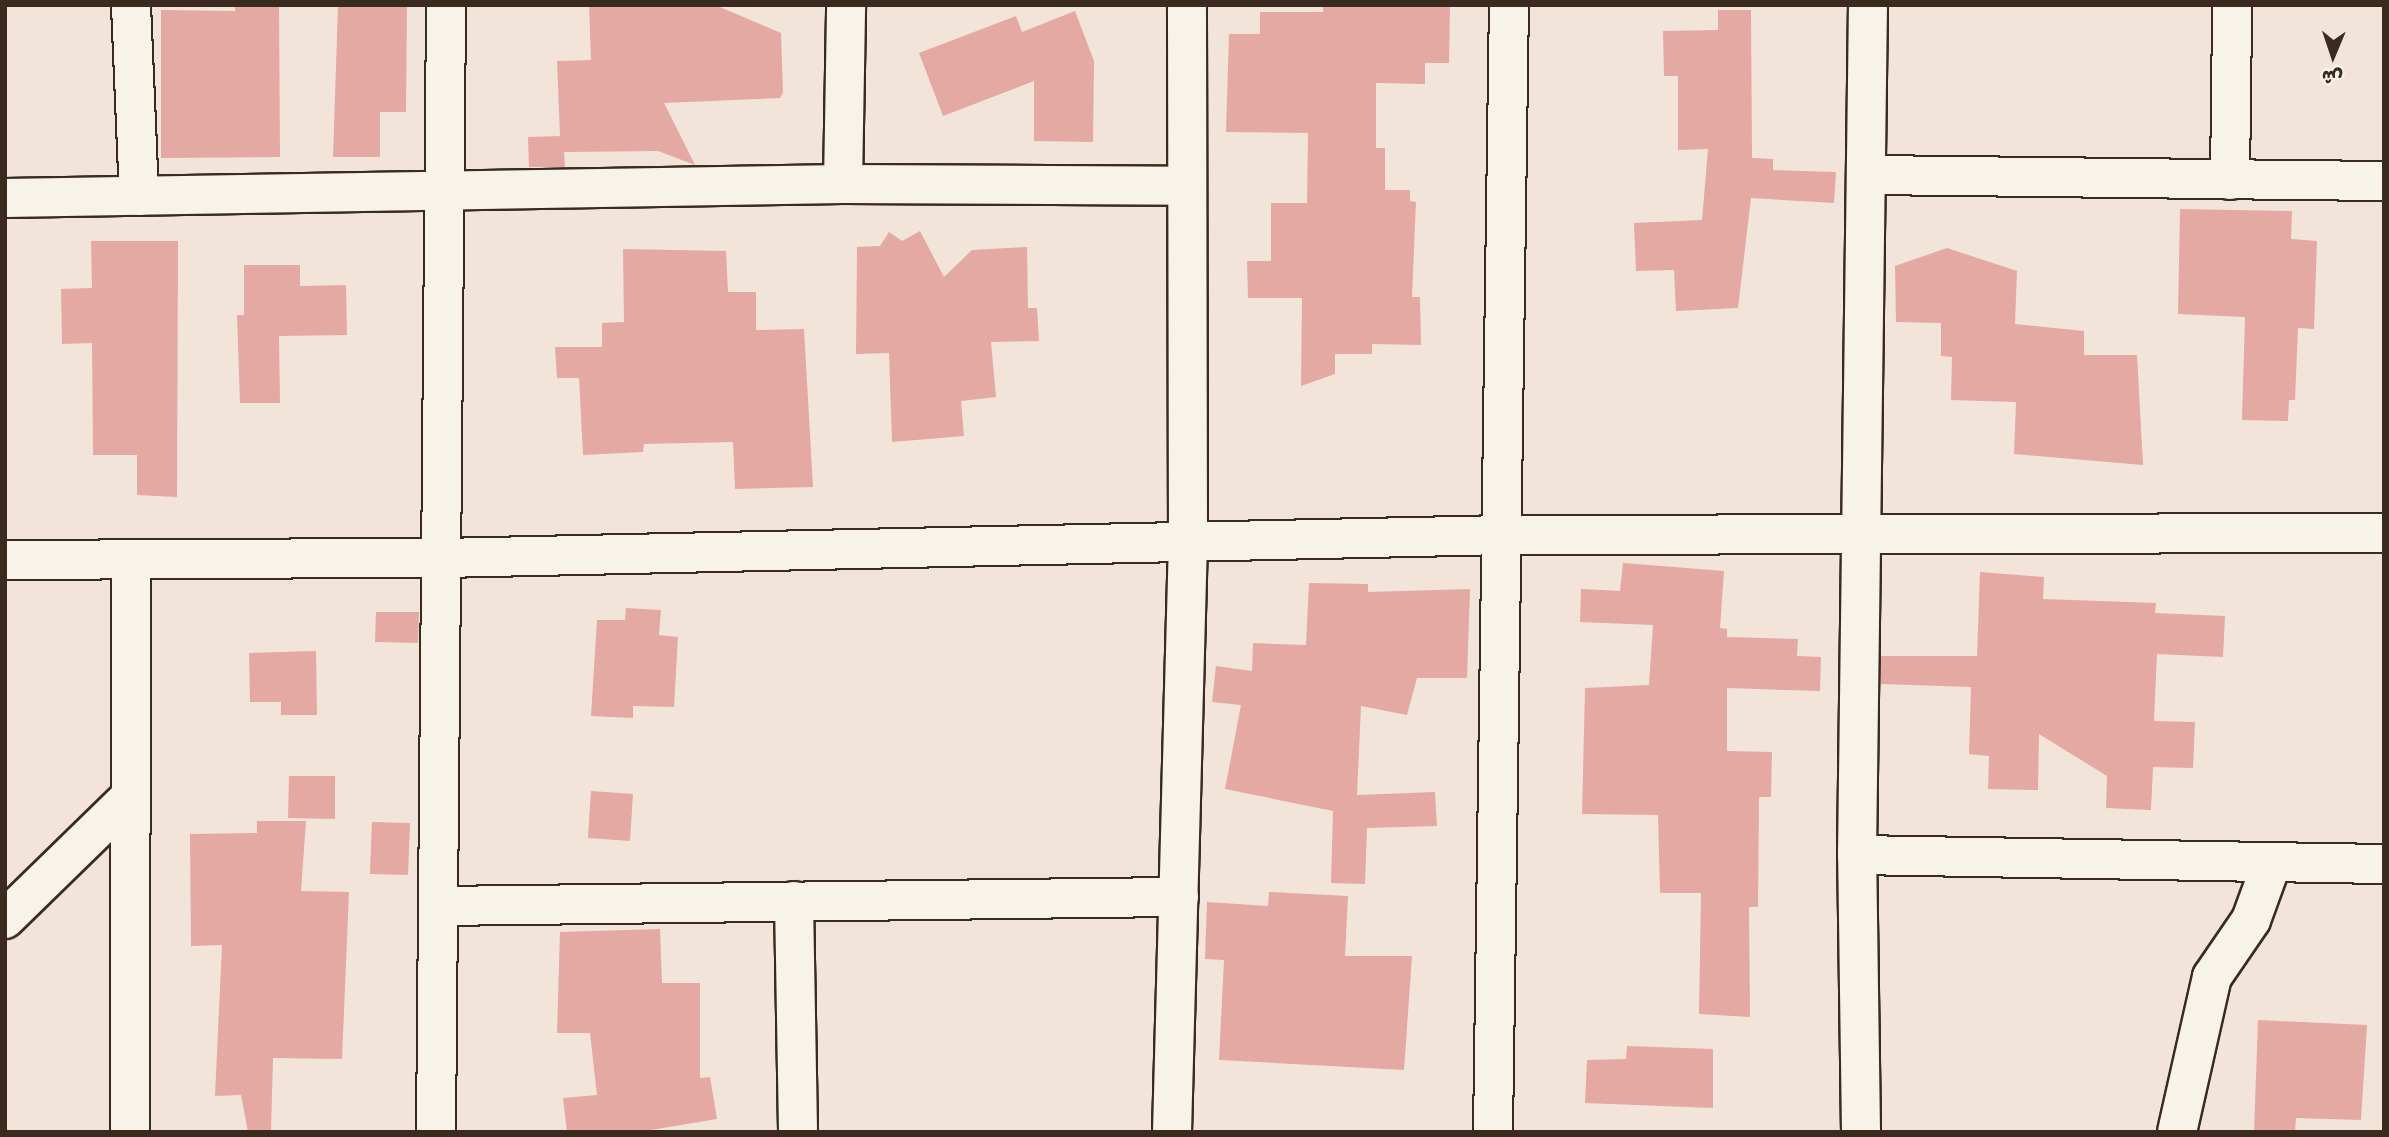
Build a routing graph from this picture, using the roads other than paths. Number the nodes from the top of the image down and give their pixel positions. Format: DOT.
graph roads {
  1 [pos="131,5"];
  2 [pos="446,5"];
  3 [pos="846,5"];
  4 [pos="1187,5"];
  5 [pos="1509,5"];
  6 [pos="1868,5"];
  7 [pos="2232,5"];
  8 [pos="1869,175"];
  9 [pos="2230,180"];
  10 [pos="2384,181"];
  11 [pos="843,184"];
  12 [pos="1186,186"];
  13 [pos="446,192"];
  14 [pos="139,196"];
  15 [pos="5,198"];
  16 [pos="2384,533"];
  17 [pos="1502,536"];
  18 [pos="1861,537"];
  19 [pos="1188,542"];
  20 [pos="442,558"];
  21 [pos="131,559"];
  22 [pos="5,560"];
  23 [pos="130,797"];
  24 [pos="1857,855"];
  25 [pos="2384,864"];
  26 [pos="2271,865"];
  27 [pos="1180,897"];
  28 [pos="794,901"];
  29 [pos="438,906"];
  30 [pos="5,919"];
  31 [pos="130,1132"];
  32 [pos="436,1132"];
  33 [pos="798,1132"];
  34 [pos="1172,1132"];
  35 [pos="1493,1132"];
  36 [pos="1861,1132"];
  37 [pos="2177,1132"];
  1 -- 14 [label="street"];
  2 -- 13 [label="street"];
  3 -- 11 [label="street"];
  4 -- 12 [label="street"];
  5 -- 17 [label="street"];
  6 -- 8 [label="street"];
  7 -- 9 [label="street"];
  8 -- 9 [label="street"];
  8 -- 18 [label="street"];
  9 -- 10 [label="street"];
  11 -- 12 [label="street"];
  11 -- 13 [label="street"];
  12 -- 19 [label="street"];
  13 -- 14 [label="street"];
  13 -- 20 [label="street"];
  14 -- 15 [label="street"];
  16 -- 18 [label="street"];
  17 -- 18 [label="street"];
  17 -- 19 [label="street"];
  17 -- 35 [label="street"];
  18 -- 24 [label="street"];
  19 -- 20 [label="street"];
  19 -- 27 [label="street"];
  20 -- 21 [label="street"];
  20 -- 29 [label="street"];
  21 -- 22 [label="street"];
  21 -- 23 [label="street"];
  23 -- 30 [label="street"];
  23 -- 31 [label="street"];
  24 -- 26 [label="street"];
  24 -- 36 [label="street"];
  25 -- 26 [label="street"];
  26 -- 37 [label="street"];
  27 -- 28 [label="street"];
  27 -- 34 [label="street"];
  28 -- 29 [label="street"];
  28 -- 33 [label="street"];
  29 -- 32 [label="street"];
}
